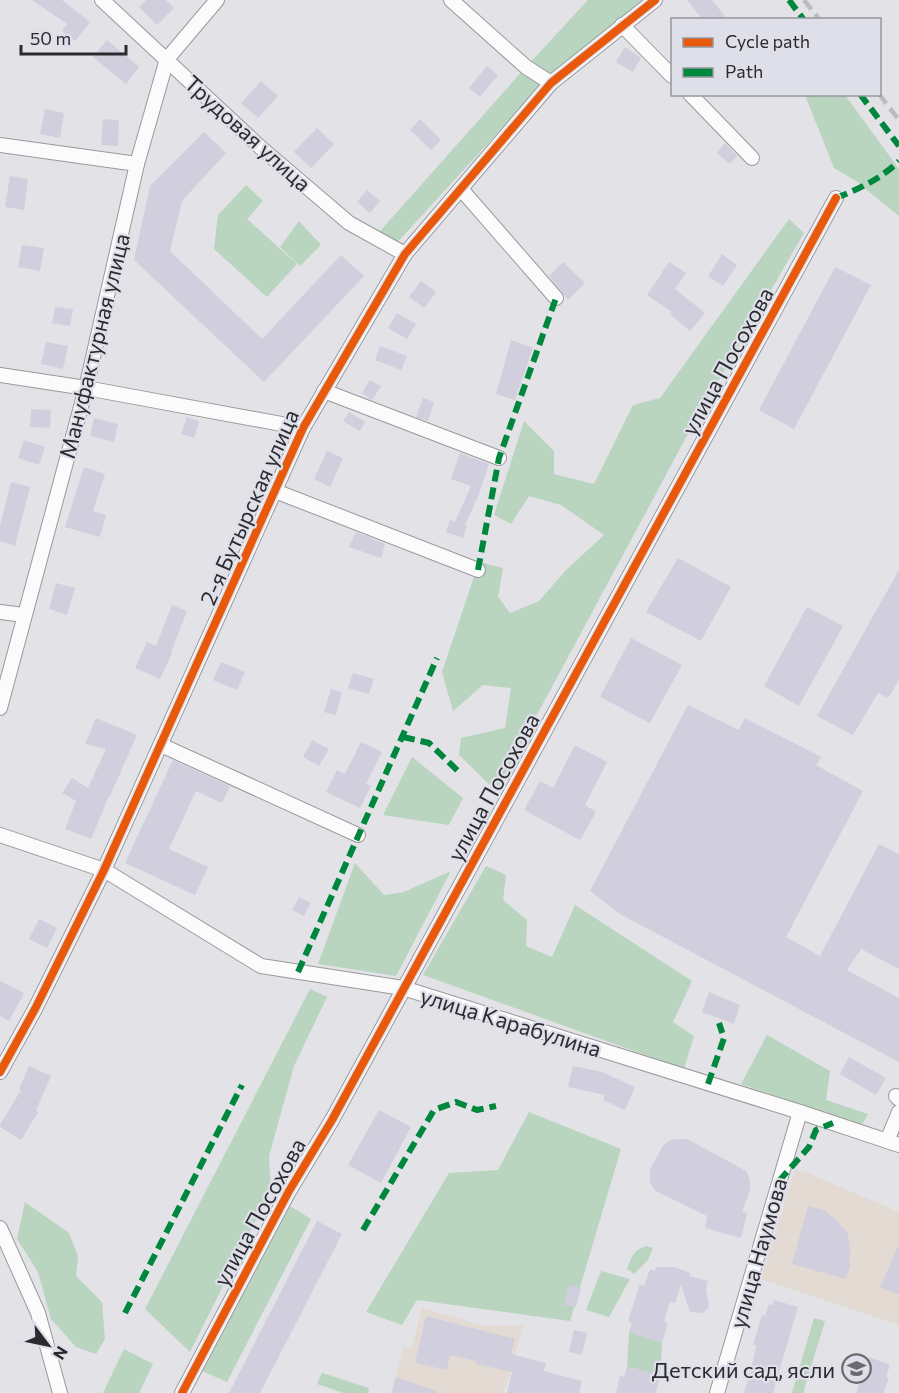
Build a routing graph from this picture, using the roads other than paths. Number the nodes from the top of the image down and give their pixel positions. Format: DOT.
graph roads {
  1 [pos="102,0"];
  2 [pos="217,0"];
  3 [pos="451,0"];
  4 [pos="655,0"];
  5 [pos="622,25"];
  6 [pos="167,59"];
  7 [pos="671,75"];
  8 [pos="551,83"];
  9 [pos="692,96"];
  10 [pos="0,146"];
  11 [pos="752,158"];
  12 [pos="137,164"];
  13 [pos="461,189"];
  14 [pos="836,198"];
  15 [pos="405,254"];
  16 [pos="556,298"];
  17 [pos="0,375"];
  18 [pos="86,388"];
  19 [pos="324,391"];
  20 [pos="303,428"];
  21 [pos="499,458"];
  22 [pos="275,490"];
  23 [pos="478,570"];
  24 [pos="0,612"];
  25 [pos="24,615"];
  26 [pos="0,708"];
  27 [pos="161,745"];
  28 [pos="0,835"];
  29 [pos="358,835"];
  30 [pos="104,870"];
  31 [pos="402,988"];
  32 [pos="0,1072"];
  33 [pos="800,1112"];
  34 [pos="899,1112"];
  35 [pos="893,1144"];
  36 [pos="0,1228"];
  37 [pos="60,1393"];
  38 [pos="182,1393"];
  39 [pos="717,1393"];
  1 -- 6 [label="street, Трудовая улица"];
  2 -- 6 [label="street, Мануфактурная улица"];
  3 -- 8 [label="street"];
  4 -- 5 [label="street, 2-я Бутырская улица"];
  5 -- 7 [label="street"];
  5 -- 8 [label="street, 2-я Бутырская улица"];
  6 -- 12 [label="street, Мануфактурная улица"];
  6 -- 15 [label="street, Трудовая улица"];
  8 -- 13 [label="street, 2-я Бутырская улица"];
  9 -- 11 [label="street"];
  10 -- 12 [label="street"];
  12 -- 18 [label="street, Мануфактурная улица"];
  13 -- 15 [label="street, 2-я Бутырская улица"];
  13 -- 16 [label="street"];
  14 -- 31 [label="street, улица Посохова"];
  15 -- 19 [label="street, 2-я Бутырская улица"];
  17 -- 18 [label="street"];
  18 -- 20 [label="street"];
  18 -- 25 [label="street, Мануфактурная улица"];
  19 -- 20 [label="street, 2-я Бутырская улица"];
  19 -- 21 [label="street"];
  20 -- 22 [label="street, 2-я Бутырская улица"];
  22 -- 23 [label="street"];
  22 -- 27 [label="street, 2-я Бутырская улица"];
  24 -- 25 [label="street"];
  25 -- 26 [label="street, Мануфактурная улица"];
  27 -- 29 [label="street"];
  27 -- 30 [label="street, 2-я Бутырская улица"];
  28 -- 30 [label="street, улица Карабулина"];
  30 -- 31 [label="street, улица Карабулина"];
  30 -- 32 [label="street, 2-я Бутырская улица"];
  31 -- 33 [label="street, улица Карабулина"];
  31 -- 38 [label="street, улица Посохова"];
  33 -- 35 [label="street, улица Карабулина"];
  33 -- 39 [label="street, улица Наумова"];
  34 -- 35 [label="street"];
  36 -- 37 [label="street"];
}
